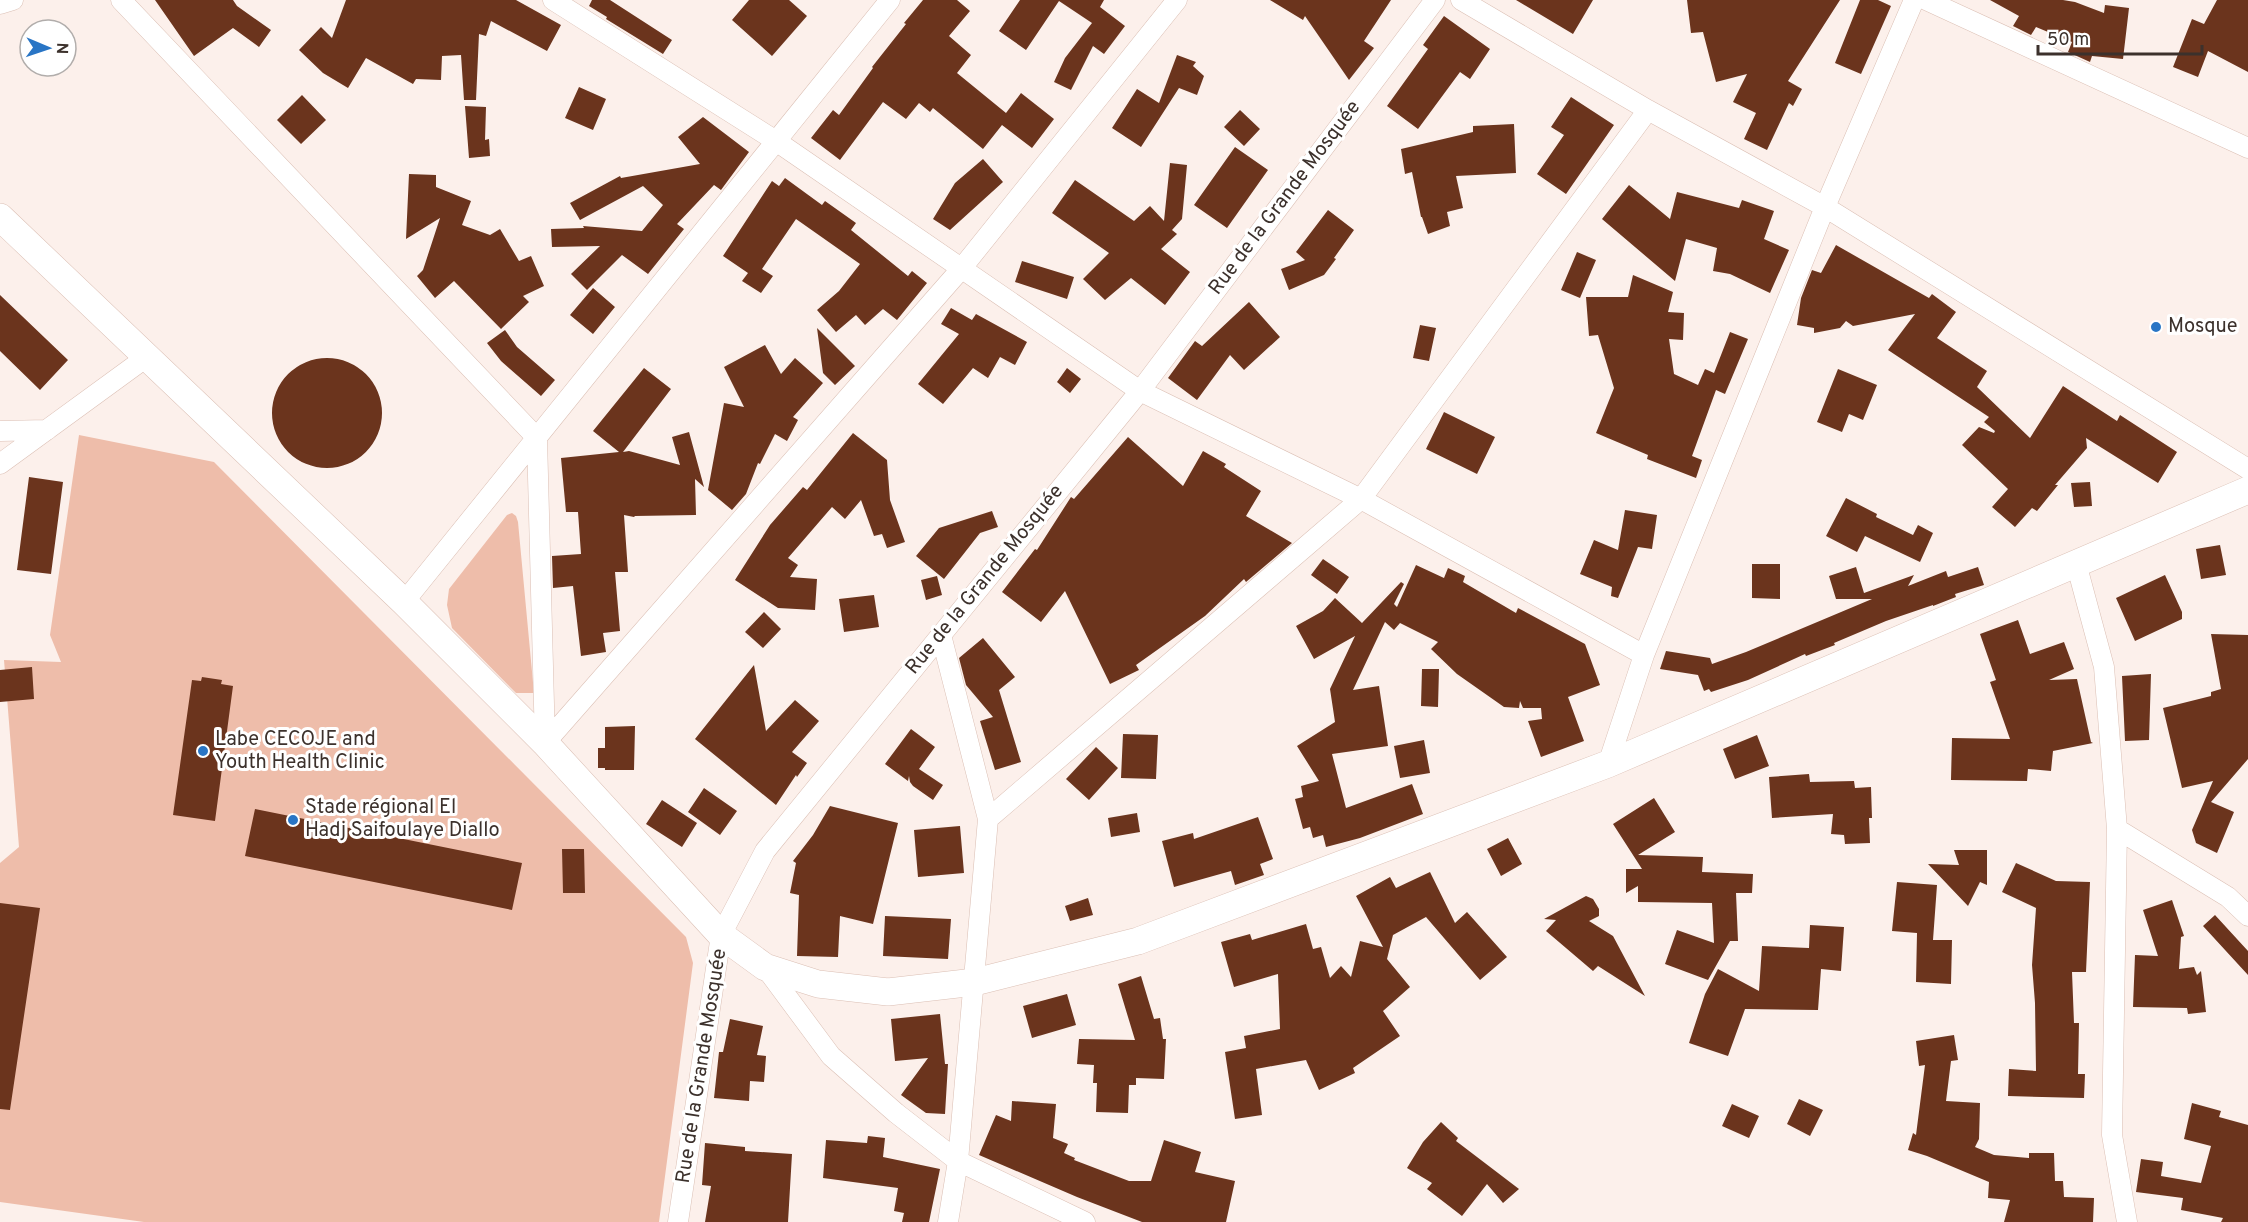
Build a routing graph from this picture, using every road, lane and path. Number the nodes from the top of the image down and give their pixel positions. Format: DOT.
graph roads {
  1 [pos="14,0"];
  2 [pos="121,0"];
  3 [pos="553,0"];
  4 [pos="890,0"];
  5 [pos="1177,0"];
  6 [pos="1435,0"];
  7 [pos="1461,0"];
  8 [pos="1914,0"];
  9 [pos="1926,0"];
  10 [pos="0,3"];
  11 [pos="1648,110"];
  12 [pos="776,141"];
  13 [pos="2248,148"];
  14 [pos="1825,207"];
  15 [pos="0,217"];
  16 [pos="961,269"];
  17 [pos="148,356"];
  18 [pos="1140,391"];
  19 [pos="47,430"];
  20 [pos="0,431"];
  21 [pos="537,438"];
  22 [pos="0,464"];
  23 [pos="2248,469"];
  24 [pos="2248,490"];
  25 [pos="1361,499"];
  26 [pos="2076,563"];
  27 [pos="404,602"];
  28 [pos="941,635"];
  29 [pos="1644,655"];
  30 [pos="545,743"];
  31 [pos="1608,764"];
  32 [pos="988,819"];
  33 [pos="2116,829"];
  34 [pos="2248,916"];
  35 [pos="722,935"];
  36 [pos="765,967"];
  37 [pos="975,982"];
  38 [pos="958,1161"];
  39 [pos="678,1222"];
  40 [pos="948,1222"];
  41 [pos="1085,1222"];
  42 [pos="2127,1222"];
  1 -- 10 [label="street"];
  2 -- 21 [label="street"];
  3 -- 12 [label="street"];
  4 -- 12 [label="street"];
  5 -- 16 [label="street"];
  6 -- 18 [label="street, Rue de la Grande Mosquée"];
  7 -- 11 [label="street"];
  8 -- 14 [label="street"];
  9 -- 13 [label="street"];
  11 -- 14 [label="street"];
  11 -- 25 [label="street"];
  12 -- 16 [label="street"];
  12 -- 21 [label="street"];
  14 -- 23 [label="street"];
  14 -- 29 [label="street"];
  15 -- 17 [label="street"];
  16 -- 18 [label="street"];
  16 -- 30 [label="street"];
  17 -- 19 [label="street"];
  17 -- 27 [label="street"];
  18 -- 25 [label="street"];
  18 -- 28 [label="street, Rue de la Grande Mosquée"];
  19 -- 20 [label="street"];
  19 -- 22 [label="street"];
  21 -- 27 [label="street"];
  21 -- 30 [label="street"];
  24 -- 26 [label="street"];
  25 -- 29 [label="street"];
  25 -- 32 [label="street"];
  26 -- 31 [label="street"];
  26 -- 33 [label="street"];
  27 -- 30 [label="street"];
  28 -- 32 [label="street"];
  28 -- 35 [label="street, Rue de la Grande Mosquée"];
  29 -- 31 [label="street"];
  30 -- 35 [label="street"];
  31 -- 37 [label="street"];
  32 -- 37 [label="street"];
  33 -- 34 [label="street"];
  33 -- 42 [label="street"];
  35 -- 36 [label="street"];
  35 -- 39 [label="street, Rue de la Grande Mosquée"];
  36 -- 37 [label="street"];
  36 -- 38 [label="street"];
  37 -- 38 [label="street"];
  38 -- 40 [label="street"];
  38 -- 41 [label="street"];
}
